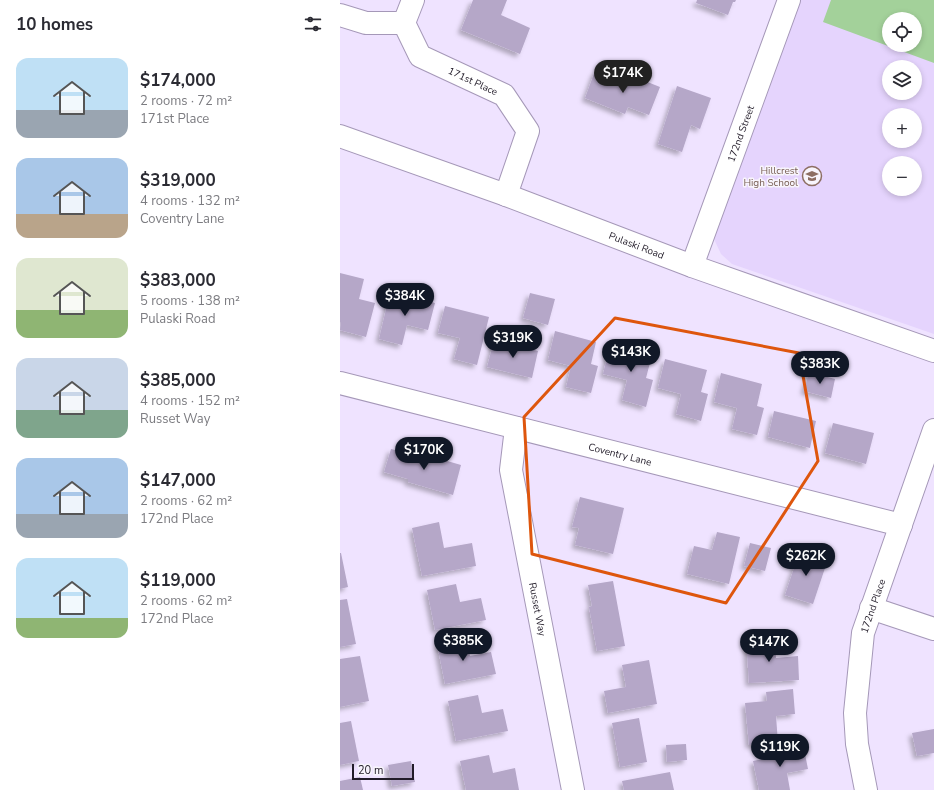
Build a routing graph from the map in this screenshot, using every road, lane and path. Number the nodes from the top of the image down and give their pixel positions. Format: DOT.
graph roads {
  1 [pos="413,0"];
  2 [pos="788,0"];
  3 [pos="340,15"];
  4 [pos="404,23"];
  5 [pos="340,136"];
  6 [pos="506,195"];
  7 [pos="692,266"];
  8 [pos="934,351"];
  9 [pos="340,383"];
  10 [pos="516,428"];
  11 [pos="934,430"];
  12 [pos="900,525"];
  13 [pos="871,608"];
  14 [pos="934,629"];
  15 [pos="573,790"];
  16 [pos="866,790"];
  1 -- 4 [label="street"];
  2 -- 7 [label="street, 172nd Street"];
  3 -- 4 [label="street"];
  4 -- 6 [label="street, 171st Place"];
  5 -- 6 [label="street, Pulaski Road"];
  6 -- 7 [label="street, Pulaski Road"];
  7 -- 8 [label="street, Pulaski Road"];
  9 -- 10 [label="street, Coventry Lane"];
  10 -- 12 [label="street, Coventry Lane"];
  10 -- 15 [label="street, Russet Way"];
  11 -- 12 [label="street, 172nd Place"];
  12 -- 13 [label="street, 172nd Place"];
  13 -- 14 [label="street"];
  13 -- 16 [label="street, 172nd Place"];
}
